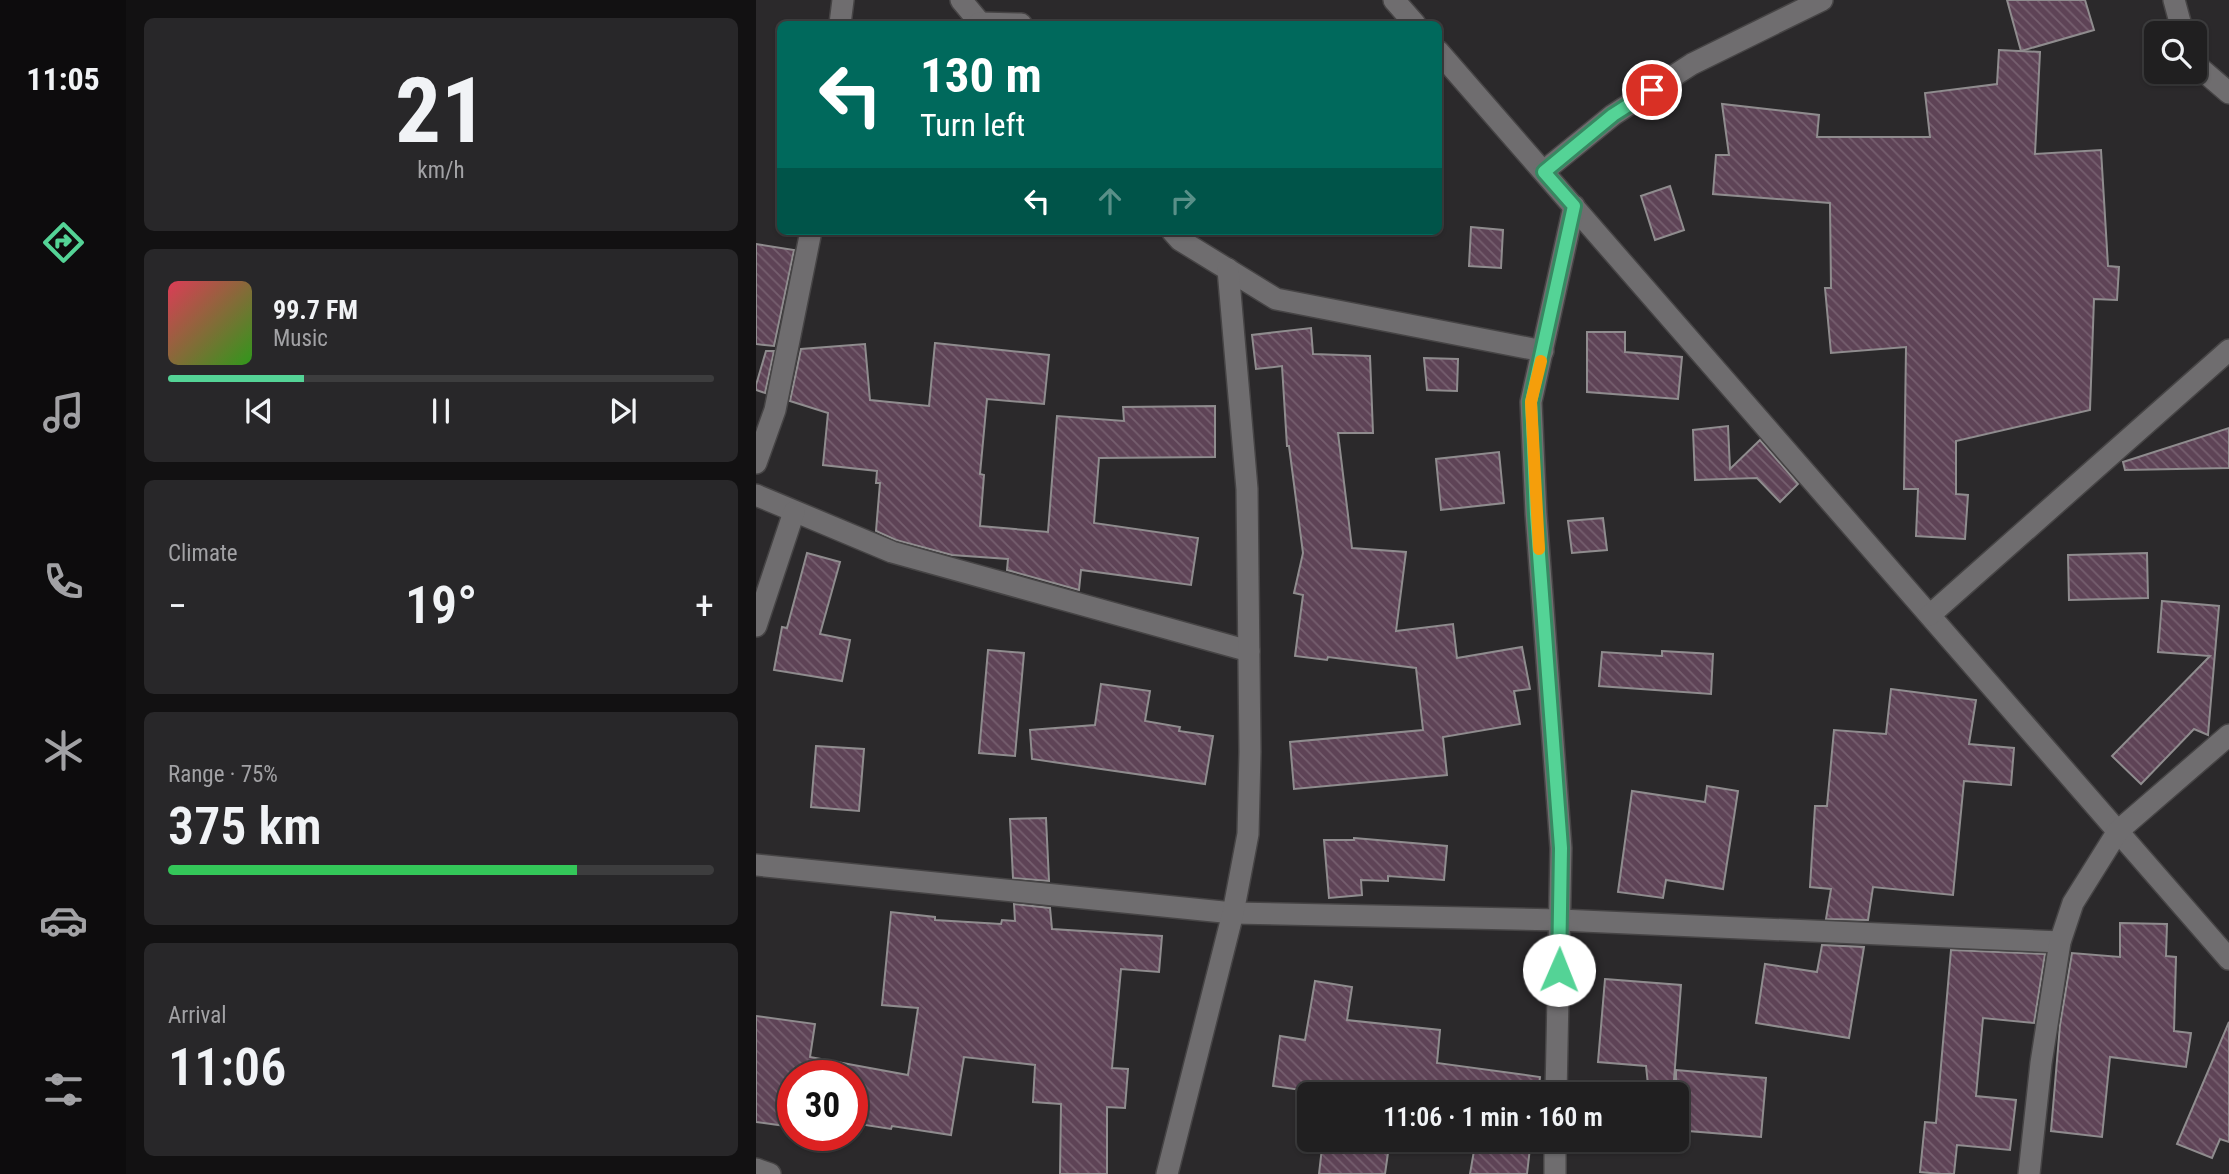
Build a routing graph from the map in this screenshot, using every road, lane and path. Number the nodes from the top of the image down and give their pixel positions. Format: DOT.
graph roads {
  1 [pos="843,0"];
  2 [pos="961,0"];
  3 [pos="1394,0"];
  4 [pos="2174,0"];
  5 [pos="1813,2"];
  6 [pos="840,21"];
  7 [pos="978,21"];
  8 [pos="1412,21"];
  9 [pos="2180,21"];
  10 [pos="1442,56"];
  11 [pos="2207,74"];
  12 [pos="2229,93"];
  13 [pos="1544,172"];
  14 [pos="1574,206"];
  15 [pos="810,235"];
  16 [pos="1176,235"];
  17 [pos="1228,269"];
  18 [pos="2229,350"];
  19 [pos="1543,351"];
  20 [pos="756,463"];
  21 [pos="756,495"];
  22 [pos="794,512"];
  23 [pos="1930,615"];
  24 [pos="756,626"];
  25 [pos="1249,651"];
  26 [pos="2229,734"];
  27 [pos="2118,831"];
  28 [pos="756,866"];
  29 [pos="1233,913"];
  30 [pos="1560,920"];
  31 [pos="2060,942"];
  32 [pos="2229,959"];
  33 [pos="1556,1082"];
  34 [pos="1555,1152"];
  35 [pos="756,1169"];
  36 [pos="770,1174"];
  37 [pos="1167,1174"];
  38 [pos="1555,1174"];
  39 [pos="2029,1174"];
  1 -- 6 [label="street"];
  2 -- 7 [label="street"];
  3 -- 8 [label="street"];
  4 -- 9 [label="street"];
  5 -- 13 [label="street"];
  10 -- 13 [label="street"];
  11 -- 12 [label="street"];
  13 -- 14 [label="street"];
  14 -- 19 [label="street"];
  14 -- 23 [label="street"];
  15 -- 20 [label="street"];
  16 -- 17 [label="street"];
  17 -- 19 [label="street"];
  17 -- 25 [label="street"];
  18 -- 23 [label="street"];
  19 -- 30 [label="street"];
  21 -- 22 [label="street"];
  22 -- 24 [label="street"];
  22 -- 25 [label="street"];
  23 -- 27 [label="street"];
  25 -- 29 [label="street"];
  26 -- 27 [label="street"];
  27 -- 31 [label="street"];
  27 -- 32 [label="street"];
  28 -- 29 [label="street"];
  29 -- 30 [label="street"];
  29 -- 37 [label="street"];
  30 -- 31 [label="street"];
  30 -- 33 [label="street"];
  31 -- 39 [label="street"];
  34 -- 38 [label="street"];
  35 -- 36 [label="street"];
}
